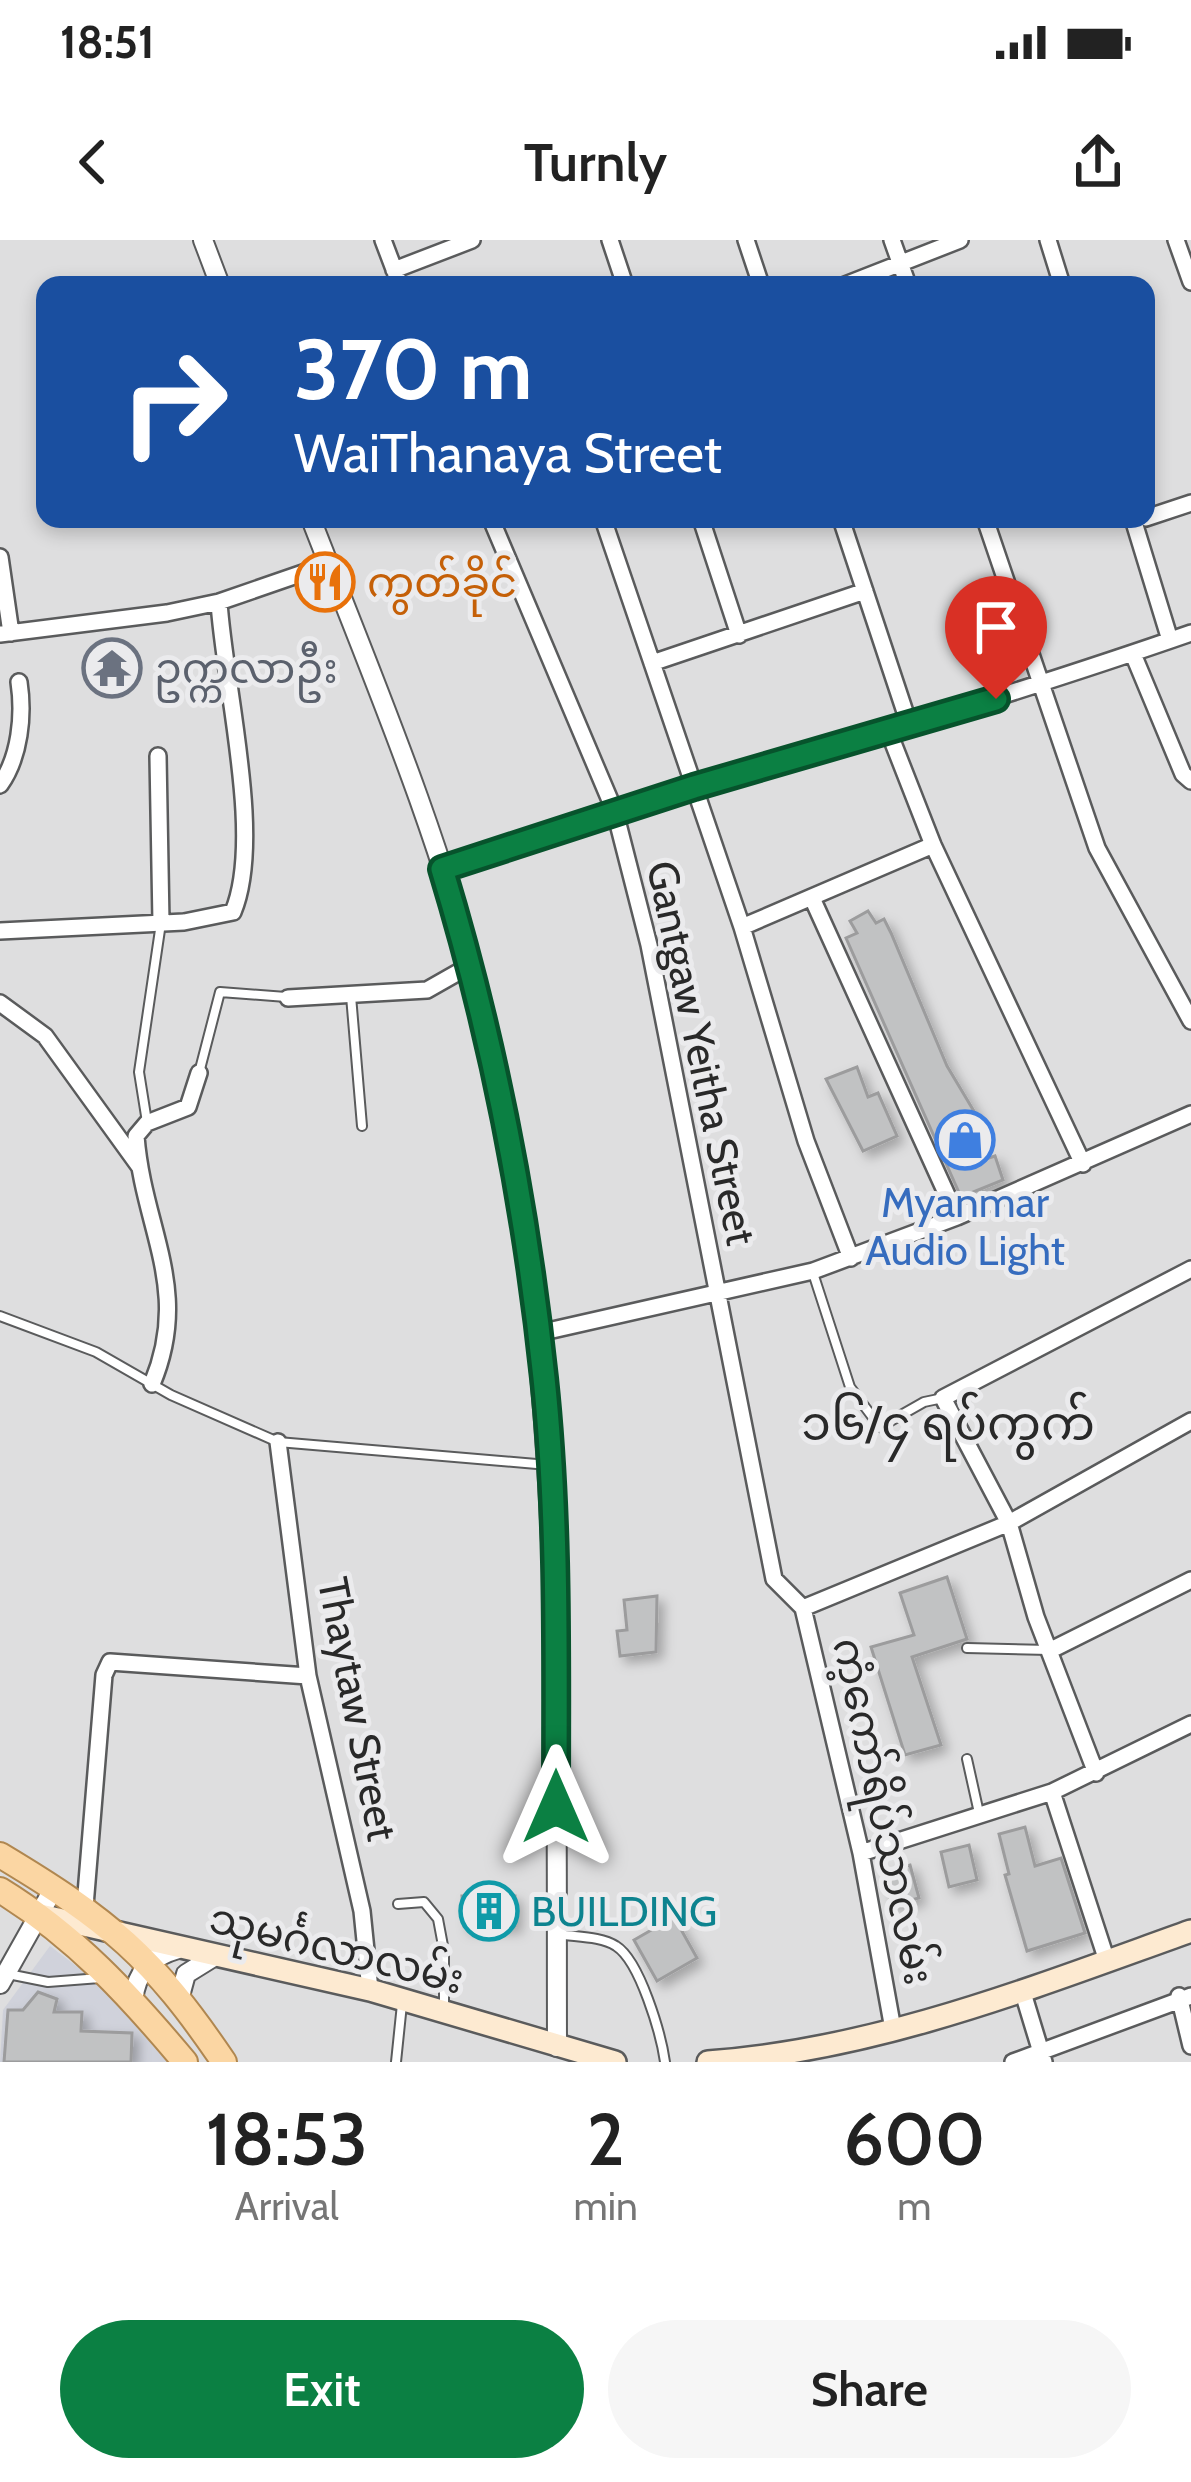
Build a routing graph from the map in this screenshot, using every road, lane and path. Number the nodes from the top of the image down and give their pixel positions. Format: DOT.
graph roads {
  1 [pos="202,240"];
  2 [pos="383,240"];
  3 [pos="472,240"];
  4 [pos="610,240"];
  5 [pos="746,240"];
  6 [pos="892,240"];
  7 [pos="960,240"];
  8 [pos="1048,240"];
  9 [pos="1176,240"];
  10 [pos="901,264"];
  11 [pos="216,276"];
  12 [pos="396,276"];
  13 [pos="401,276"];
  14 [pos="622,276"];
  15 [pos="758,276"];
  16 [pos="869,276"];
  17 [pos="905,276"];
  18 [pos="1059,276"];
  19 [pos="1191,282"];
  20 [pos="1191,503"];
  21 [pos="1155,515"];
  22 [pos="315,528"];
  23 [pos="495,528"];
  24 [pos="607,528"];
  25 [pos="704,528"];
  26 [pos="844,528"];
  27 [pos="988,528"];
  28 [pos="1141,528"];
  29 [pos="0,557"];
  30 [pos="329,564"];
  31 [pos="865,591"];
  32 [pos="219,602"];
  33 [pos="1191,633"];
  34 [pos="6,634"];
  35 [pos="739,635"];
  36 [pos="1170,640"];
  37 [pos="1133,654"];
  38 [pos="652,663"];
  39 [pos="19,682"];
  40 [pos="1040,686"];
  41 [pos="908,724"];
  42 [pos="888,730"];
  43 [pos="158,756"];
  44 [pos="1191,781"];
  45 [pos="0,785"];
  46 [pos="694,787"];
  47 [pos="614,812"];
  48 [pos="933,845"];
  49 [pos="442,869"];
  50 [pos="812,898"];
  51 [pos="161,922"];
  52 [pos="742,927"];
  53 [pos="0,931"];
  54 [pos="471,965"];
  55 [pos="351,997"];
  56 [pos="288,998"];
  57 [pos="0,1003"];
  58 [pos="1191,1022"];
  59 [pos="199,1073"];
  60 [pos="1191,1114"];
  61 [pos="147,1123"];
  62 [pos="362,1126"];
  63 [pos="1083,1164"];
  64 [pos="141,1169"];
  65 [pos="958,1217"];
  66 [pos="851,1258"];
  67 [pos="1191,1269"];
  68 [pos="813,1271"];
  69 [pos="715,1296"];
  70 [pos="0,1316"];
  71 [pos="538,1333"];
  72 [pos="152,1384"];
  73 [pos="943,1399"];
  74 [pos="1191,1421"];
  75 [pos="278,1442"];
  76 [pos="549,1466"];
  77 [pos="1009,1523"];
  78 [pos="1191,1580"];
  79 [pos="803,1608"];
  80 [pos="967,1648"];
  81 [pos="1051,1650"];
  82 [pos="308,1676"];
  83 [pos="1191,1724"];
  84 [pos="967,1759"];
  85 [pos="1096,1773"];
  86 [pos="1052,1792"];
  87 [pos="980,1815"];
  88 [pos="861,1853"];
  89 [pos="0,1855"];
  90 [pos="55,1888"];
  91 [pos="0,1891"];
  92 [pos="398,1904"];
  93 [pos="85,1906"];
  94 [pos="39,1914"];
  95 [pos="1191,1931"];
  96 [pos="556,1934"];
  97 [pos="127,1938"];
  98 [pos="178,1949"];
  99 [pos="215,1956"];
  100 [pos="1106,1961"];
  101 [pos="149,1963"];
  102 [pos="113,1976"];
  103 [pos="3,1979"];
  104 [pos="370,1990"];
  105 [pos="1023,1994"];
  106 [pos="179,1996"];
  107 [pos="1185,1996"];
  108 [pos="133,2000"];
  109 [pos="402,2000"];
  110 [pos="444,2013"];
  111 [pos="893,2029"];
  112 [pos="1191,2046"];
  113 [pos="556,2047"];
  114 [pos="1042,2056"];
  115 [pos="185,2062"];
  116 [pos="224,2062"];
  117 [pos="396,2062"];
  118 [pos="611,2062"];
  119 [pos="665,2062"];
  120 [pos="708,2062"];
  121 [pos="1013,2062"];
  1 -- 11 [label="street"];
  2 -- 12 [label="street"];
  3 -- 13 [label="street"];
  4 -- 14 [label="street"];
  5 -- 15 [label="street"];
  6 -- 10 [label="street"];
  7 -- 10 [label="street"];
  8 -- 18 [label="street"];
  9 -- 19 [label="street"];
  10 -- 16 [label="street"];
  10 -- 17 [label="street"];
  20 -- 21 [label="street"];
  22 -- 30 [label="street"];
  23 -- 47 [label="street, Gantgaw Yeitha Street"];
  24 -- 38 [label="street"];
  25 -- 35 [label="street"];
  26 -- 31 [label="street"];
  27 -- 40 [label="street"];
  28 -- 36 [label="street"];
  29 -- 34 [label="street"];
  30 -- 32 [label="street"];
  30 -- 49 [label="street"];
  31 -- 35 [label="street"];
  31 -- 41 [label="street"];
  32 -- 34 [label="street"];
  32 -- 51 [label="street"];
  33 -- 36 [label="street"];
  35 -- 38 [label="street"];
  36 -- 37 [label="street"];
  37 -- 40 [label="street"];
  37 -- 44 [label="street"];
  38 -- 46 [label="street"];
  39 -- 45 [label="street"];
  40 -- 41 [label="street"];
  40 -- 58 [label="street"];
  41 -- 42 [label="street"];
  42 -- 46 [label="street"];
  42 -- 48 [label="street"];
  43 -- 51 [label="street"];
  46 -- 47 [label="street"];
  46 -- 52 [label="street"];
  47 -- 49 [label="street"];
  47 -- 69 [label="street, Gantgaw Yeitha Street"];
  48 -- 50 [label="street"];
  48 -- 63 [label="street"];
  49 -- 54 [label="street"];
  50 -- 52 [label="street"];
  50 -- 65 [label="street"];
  51 -- 53 [label="street"];
  51 -- 61 [label="lane"];
  52 -- 66 [label="street"];
  54 -- 55 [label="street"];
  54 -- 71 [label="street"];
  55 -- 56 [label="street"];
  55 -- 62 [label="lane"];
  56 -- 59 [label="lane"];
  57 -- 64 [label="street"];
  59 -- 61 [label="street"];
  60 -- 63 [label="street"];
  61 -- 64 [label="street"];
  63 -- 65 [label="street"];
  64 -- 72 [label="street"];
  65 -- 66 [label="street"];
  66 -- 68 [label="street"];
  67 -- 73 [label="street"];
  68 -- 69 [label="street"];
  68 -- 73 [label="lane"];
  69 -- 71 [label="street"];
  69 -- 79 [label="street, Gantgaw Yeitha Street"];
  70 -- 72 [label="lane"];
  71 -- 76 [label="street"];
  72 -- 75 [label="lane"];
  73 -- 77 [label="street"];
  74 -- 77 [label="street"];
  75 -- 76 [label="lane"];
  75 -- 82 [label="street, Thaytaw Street"];
  76 -- 96 [label="street"];
  77 -- 79 [label="street"];
  77 -- 81 [label="street"];
  78 -- 81 [label="street"];
  79 -- 88 [label="street, ကံ့ကော်ရိပ်သာလမ်း"];
  80 -- 81 [label="lane"];
  81 -- 85 [label="street"];
  82 -- 93 [label="street"];
  82 -- 104 [label="street, Thaytaw Street"];
  83 -- 85 [label="street"];
  84 -- 87 [label="lane"];
  85 -- 86 [label="street"];
  86 -- 87 [label="street"];
  86 -- 100 [label="street"];
  87 -- 88 [label="street"];
  88 -- 111 [label="street, ကံ့ကော်ရိပ်သာလမ်း"];
  89 -- 90 [label="main road"];
  90 -- 93 [label="main road"];
  90 -- 94 [label="street"];
  91 -- 94 [label="main road"];
  92 -- 110 [label="lane"];
  93 -- 97 [label="main road"];
  94 -- 97 [label="main road, သုမင်္ဂလာလမ်း"];
  94 -- 102 [label="main road"];
  94 -- 103 [label="street"];
  95 -- 100 [label="main road"];
  96 -- 113 [label="street"];
  96 -- 119 [label="lane"];
  97 -- 98 [label="main road, သုမင်္ဂလာလမ်း"];
  97 -- 101 [label="main road"];
  98 -- 99 [label="main road, သုမင်္ဂလာလမ်း"];
  98 -- 101 [label="street"];
  99 -- 104 [label="main road, သုမင်္ဂလာလမ်း"];
  99 -- 106 [label="street"];
  100 -- 105 [label="main road"];
  101 -- 106 [label="main road"];
  101 -- 108 [label="street"];
  102 -- 103 [label="lane"];
  102 -- 108 [label="main road"];
  104 -- 109 [label="main road, သုမင်္ဂလာလမ်း"];
  105 -- 111 [label="main road"];
  105 -- 114 [label="street"];
  106 -- 116 [label="main road"];
  107 -- 112 [label="street"];
  107 -- 114 [label="street"];
  108 -- 115 [label="main road"];
  109 -- 110 [label="main road, သုမင်္ဂလာလမ်း"];
  109 -- 117 [label="lane"];
  110 -- 113 [label="main road, သုမင်္ဂလာလမ်း"];
  111 -- 120 [label="main road"];
  113 -- 118 [label="main road, သုမင်္ဂလာလမ်း"];
  114 -- 121 [label="street"];
}
